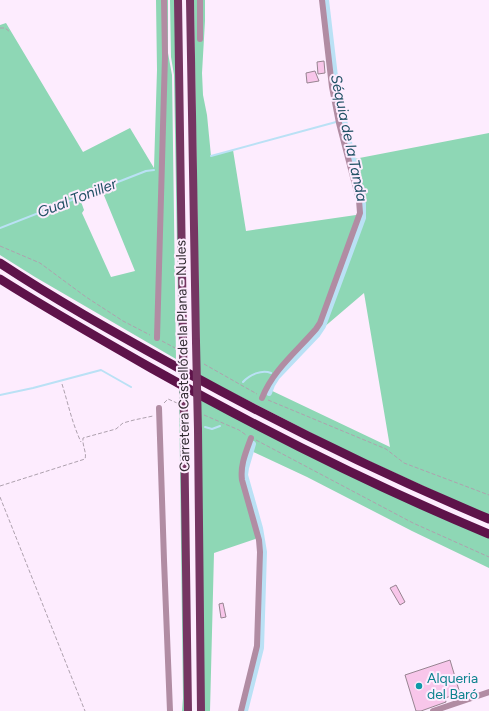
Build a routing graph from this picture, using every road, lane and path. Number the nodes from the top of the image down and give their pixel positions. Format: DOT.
graph roads {
  1 [pos="164,0"];
  2 [pos="178,0"];
  3 [pos="190,0"];
  4 [pos="200,0"];
  5 [pos="322,0"];
  6 [pos="0,28"];
  7 [pos="10,32"];
  8 [pos="200,39"];
  9 [pos="0,246"];
  10 [pos="0,263"];
  11 [pos="0,279"];
  12 [pos="157,338"];
  13 [pos="177,349"];
  14 [pos="203,364"];
  15 [pos="62,384"];
  16 [pos="262,398"];
  17 [pos="159,411"];
  18 [pos="251,438"];
  19 [pos="82,443"];
  20 [pos="0,486"];
  21 [pos="489,495"];
  22 [pos="0,497"];
  23 [pos="489,519"];
  24 [pos="489,534"];
  25 [pos="489,557"];
  26 [pos="489,692"];
  27 [pos="85,711"];
  28 [pos="170,711"];
  29 [pos="188,711"];
  30 [pos="201,711"];
  31 [pos="241,711"];
  32 [pos="433,711"];
  1 -- 12 [label="street"];
  2 -- 29 [label="main road, Carretera Castelló de la Plana - Nules, bridge"];
  3 -- 30 [label="main road, Carretera Castelló de la Plana - Nules, bridge"];
  4 -- 8 [label="street"];
  5 -- 16 [label="street"];
  6 -- 7 [label="path"];
  9 -- 12 [label="path"];
  10 -- 23 [label="highway"];
  11 -- 24 [label="highway"];
  12 -- 13 [label="path"];
  14 -- 16 [label="path"];
  15 -- 19 [label="path"];
  16 -- 21 [label="path"];
  17 -- 19 [label="path"];
  17 -- 28 [label="street"];
  18 -- 25 [label="path"];
  18 -- 31 [label="street"];
  19 -- 20 [label="path"];
  22 -- 27 [label="path"];
  26 -- 32 [label="street"];
}
